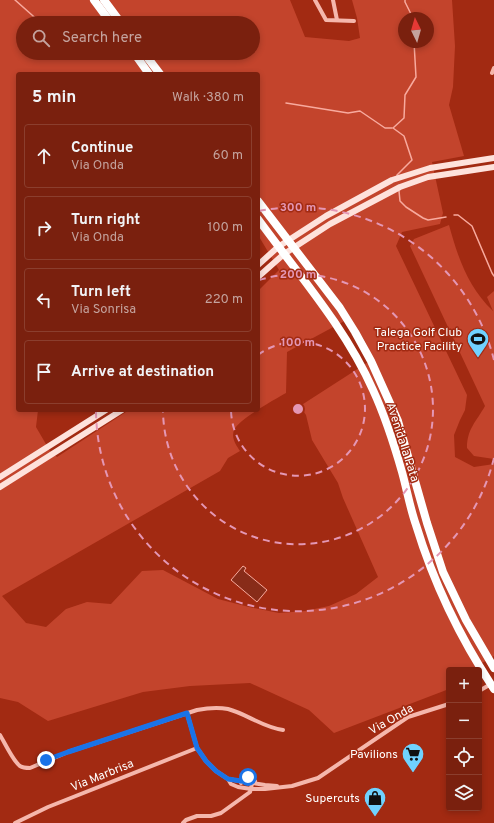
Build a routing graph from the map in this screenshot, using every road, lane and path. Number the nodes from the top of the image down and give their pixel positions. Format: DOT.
graph roads {
  1 [pos="94,0"];
  2 [pos="104,0"];
  3 [pos="315,0"];
  4 [pos="333,0"];
  5 [pos="106,16"];
  6 [pos="116,16"];
  7 [pos="337,20"];
  8 [pos="354,21"];
  9 [pos="139,60"];
  10 [pos="149,60"];
  11 [pos="494,68"];
  12 [pos="148,72"];
  13 [pos="158,72"];
  14 [pos="492,73"];
  15 [pos="494,158"];
  16 [pos="494,167"];
  17 [pos="260,204"];
  18 [pos="260,222"];
  19 [pos="289,240"];
  20 [pos="278,247"];
  21 [pos="294,247"];
  22 [pos="284,254"];
  23 [pos="260,263"];
  24 [pos="260,274"];
  25 [pos="103,412"];
  26 [pos="119,412"];
  27 [pos="0,477"];
  28 [pos="0,487"];
  29 [pos="494,668"];
  30 [pos="493,686"];
  31 [pos="482,690"];
  32 [pos="446,705"];
  33 [pos="187,713"];
  34 [pos="282,730"];
  35 [pos="0,735"];
  36 [pos="197,748"];
  37 [pos="228,779"];
  38 [pos="241,781"];
  39 [pos="253,782"];
  40 [pos="240,787"];
  41 [pos="281,787"];
  42 [pos="251,789"];
  43 [pos="15,823"];
  44 [pos="183,823"];
  1 -- 5 [label="highway"];
  2 -- 6 [label="highway"];
  3 -- 7 [label="street"];
  4 -- 7 [label="street"];
  7 -- 8 [label="street"];
  9 -- 12 [label="highway"];
  10 -- 13 [label="highway"];
  11 -- 14 [label="street"];
  15 -- 19 [label="main road"];
  16 -- 21 [label="main road"];
  17 -- 19 [label="highway, Avenida la Pata"];
  18 -- 20 [label="highway, Avenida la Pata"];
  19 -- 20 [label="main road"];
  19 -- 21 [label="highway, Avenida la Pata"];
  20 -- 22 [label="highway, Avenida la Pata"];
  20 -- 23 [label="main road"];
  21 -- 22 [label="main road"];
  21 -- 29 [label="highway, Avenida la Pata"];
  22 -- 24 [label="main road"];
  22 -- 30 [label="highway, Avenida la Pata"];
  25 -- 27 [label="main road"];
  26 -- 28 [label="main road"];
  30 -- 31 [label="street"];
  32 -- 41 [label="street, Via Onda"];
  33 -- 34 [label="street"];
  33 -- 35 [label="street"];
  33 -- 36 [label="street, Via Onda"];
  36 -- 37 [label="street, Via Onda"];
  36 -- 43 [label="street, Via Marbrisa"];
  37 -- 38 [label="street, Via Onda"];
  37 -- 40 [label="street, Via Onda"];
  38 -- 39 [label="street, Via Onda"];
  38 -- 40 [label="street"];
  39 -- 41 [label="street, Via Onda"];
  39 -- 42 [label="street"];
  40 -- 42 [label="street, Via Onda"];
  41 -- 42 [label="street, Via Onda"];
  42 -- 44 [label="street"];
}
